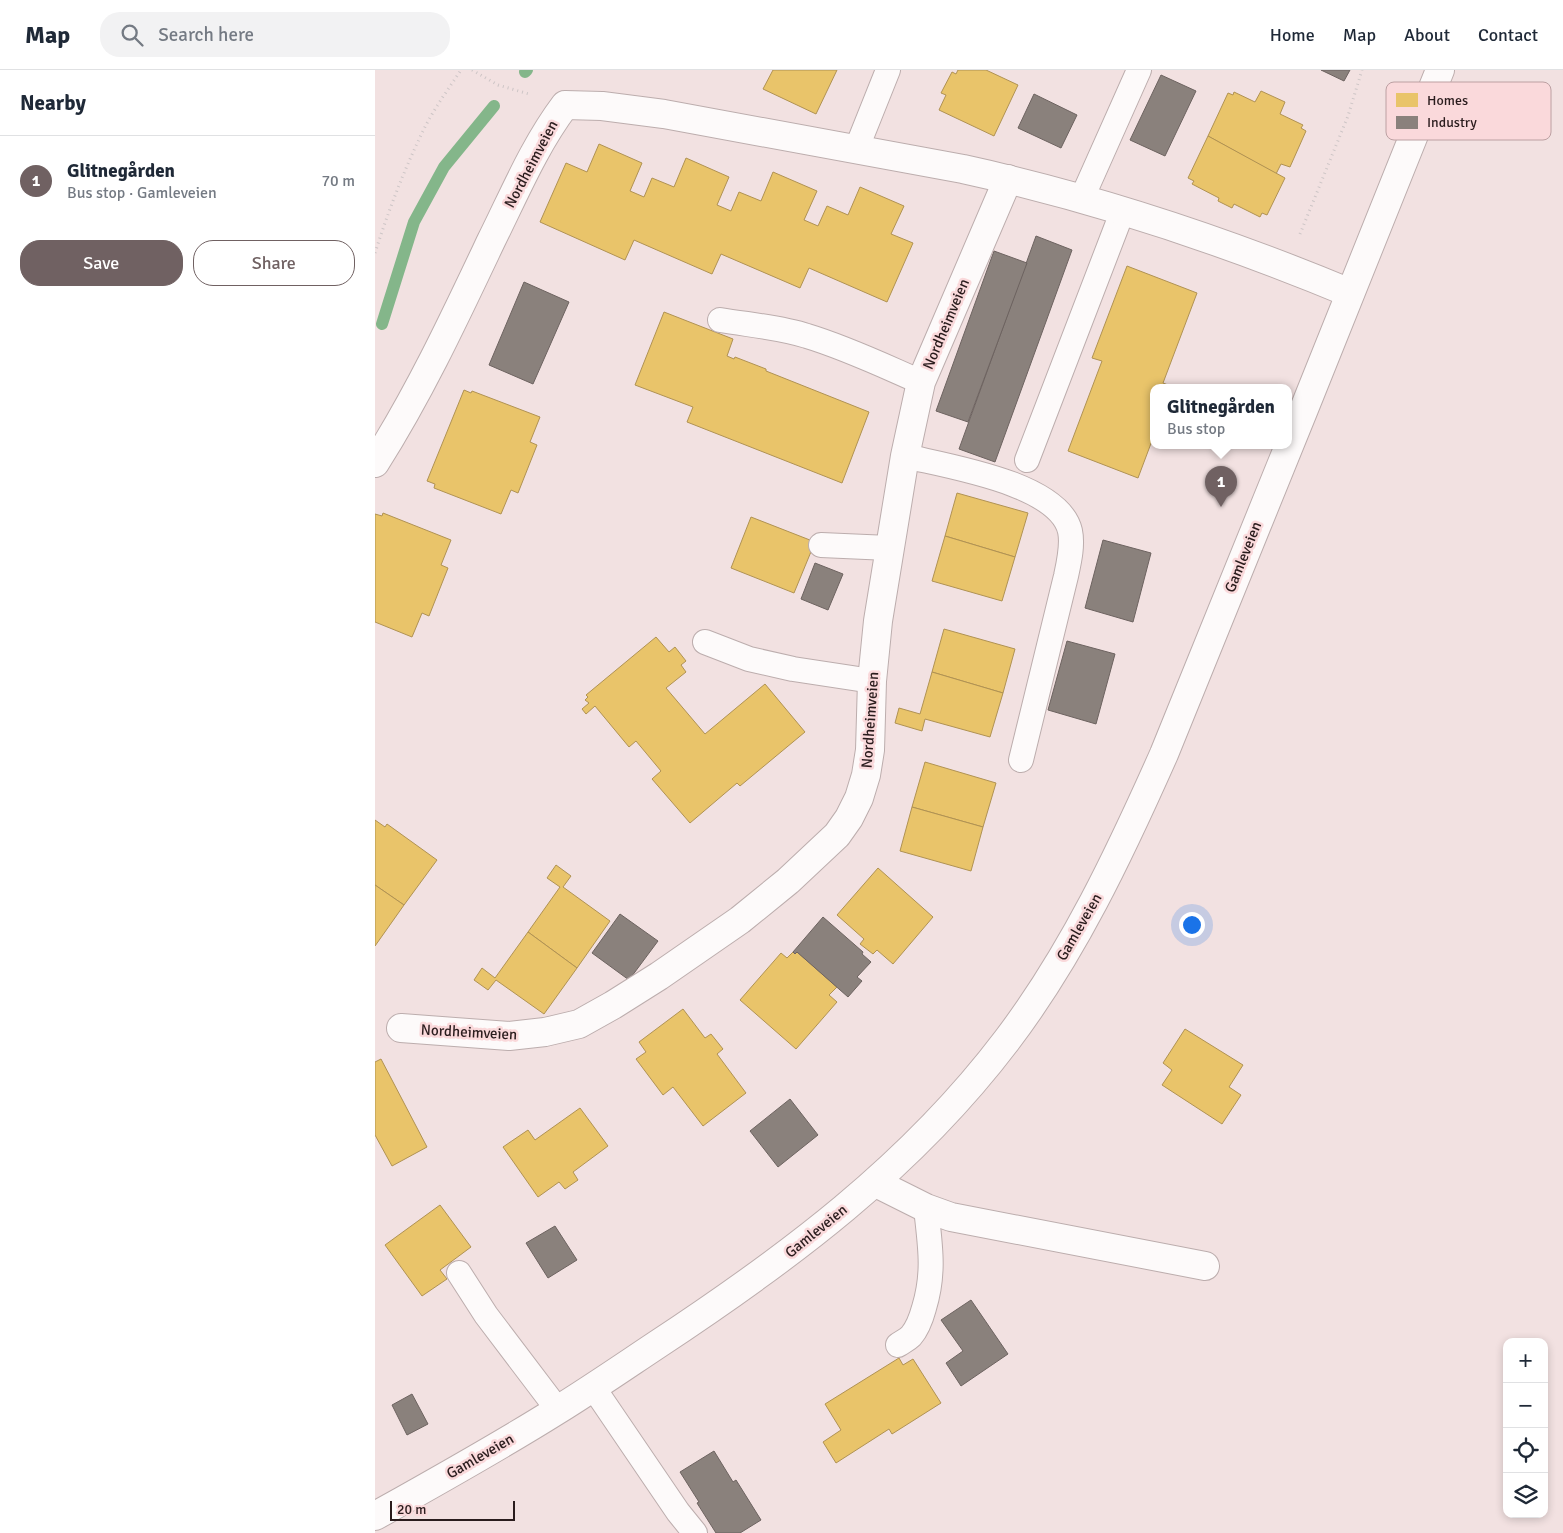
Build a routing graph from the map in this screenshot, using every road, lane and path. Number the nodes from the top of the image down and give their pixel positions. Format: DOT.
graph roads {
  1 [pos="461,70"];
  2 [pos="472,70"];
  3 [pos="887,70"];
  4 [pos="1139,70"];
  5 [pos="1362,70"];
  6 [pos="1440,70"];
  7 [pos="1435,82"];
  8 [pos="565,104"];
  9 [pos="1412,140"];
  10 [pos="856,150"];
  11 [pos="1008,179"];
  12 [pos="1082,198"];
  13 [pos="1123,210"];
  14 [pos="375,253"];
  15 [pos="1287,267"];
  16 [pos="1350,293"];
  17 [pos="720,320"];
  18 [pos="921,382"];
  19 [pos="1292,439"];
  20 [pos="1288,449"];
  21 [pos="905,456"];
  22 [pos="1027,460"];
  23 [pos="375,463"];
  24 [pos="821,545"];
  25 [pos="889,548"];
  26 [pos="705,642"];
  27 [pos="872,681"];
  28 [pos="1021,760"];
  29 [pos="401,1028"];
  30 [pos="876,1183"];
  31 [pos="926,1208"];
  32 [pos="1205,1266"];
  33 [pos="459,1273"];
  34 [pos="898,1345"];
  35 [pos="593,1387"];
  36 [pos="558,1410"];
  37 [pos="375,1516"];
  38 [pos="695,1533"];
  1 -- 14 [label="path"];
  2 -- 8 [label="path"];
  3 -- 10 [label="lane"];
  4 -- 12 [label="lane"];
  5 -- 15 [label="path"];
  6 -- 7 [label="street, Gamleveien"];
  8 -- 10 [label="street, Nordheimveien"];
  8 -- 23 [label="street, Nordheimveien"];
  9 -- 16 [label="street, Gamleveien"];
  10 -- 11 [label="street, Nordheimveien"];
  11 -- 12 [label="street, Nordheimveien"];
  11 -- 18 [label="street, Nordheimveien"];
  12 -- 13 [label="street, Nordheimveien"];
  13 -- 15 [label="street, Nordheimveien"];
  13 -- 22 [label="lane"];
  15 -- 16 [label="street, Nordheimveien"];
  16 -- 19 [label="street, Gamleveien"];
  17 -- 18 [label="lane"];
  18 -- 21 [label="street, Nordheimveien"];
  20 -- 30 [label="street, Gamleveien"];
  21 -- 25 [label="street, Nordheimveien"];
  21 -- 28 [label="lane"];
  24 -- 25 [label="lane"];
  25 -- 27 [label="street, Nordheimveien"];
  26 -- 27 [label="lane"];
  27 -- 29 [label="street, Nordheimveien"];
  30 -- 31 [label="street"];
  30 -- 35 [label="street, Gamleveien"];
  31 -- 32 [label="street"];
  31 -- 34 [label="lane"];
  33 -- 36 [label="lane"];
  35 -- 36 [label="street, Gamleveien"];
  35 -- 38 [label="lane"];
  36 -- 37 [label="street, Gamleveien"];
}
